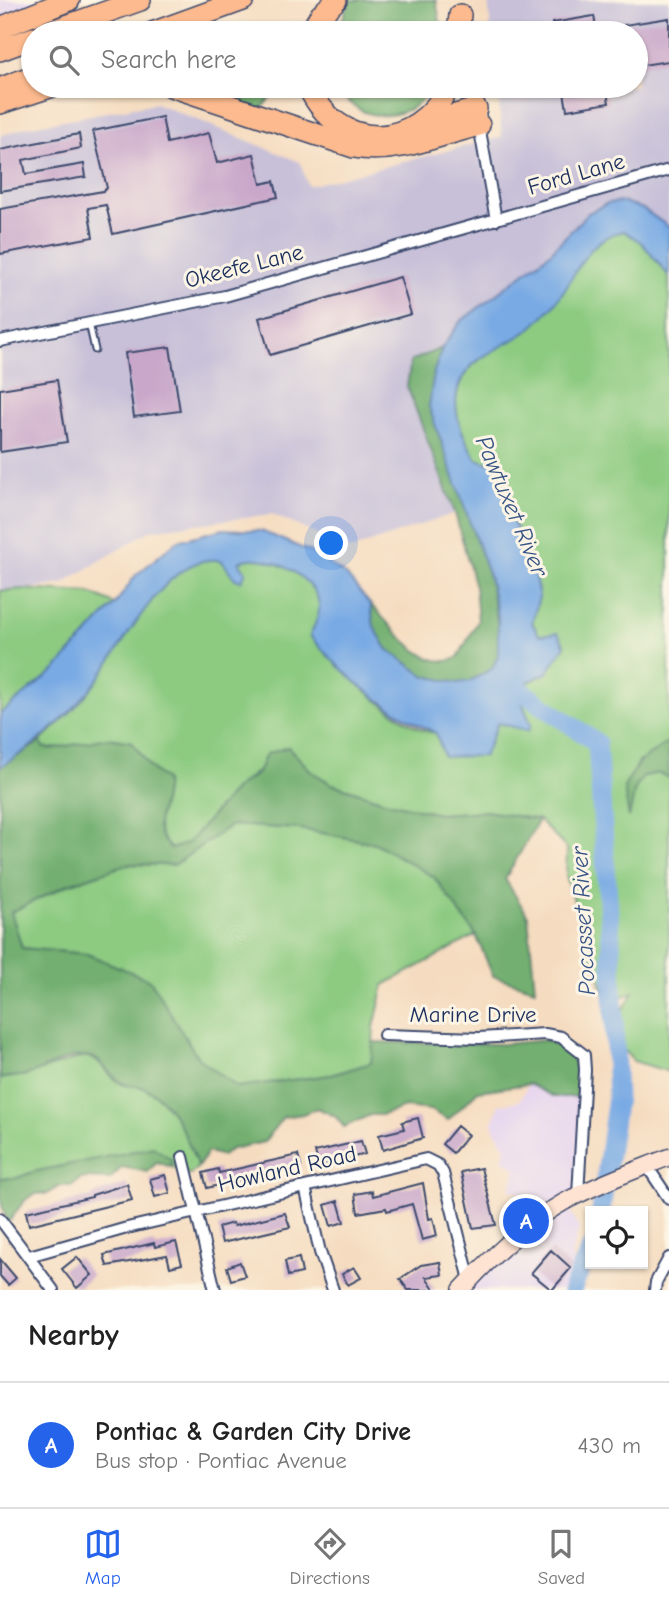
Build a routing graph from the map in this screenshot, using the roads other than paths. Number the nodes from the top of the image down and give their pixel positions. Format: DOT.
graph roads {
  1 [pos="46,0"];
  2 [pos="69,0"];
  3 [pos="140,0"];
  4 [pos="243,0"];
  5 [pos="336,0"];
  6 [pos="0,21"];
  7 [pos="81,21"];
  8 [pos="185,21"];
  9 [pos="317,21"];
  10 [pos="0,29"];
  11 [pos="21,42"];
  12 [pos="0,50"];
  13 [pos="21,80"];
  14 [pos="0,88"];
  15 [pos="21,96"];
  16 [pos="208,98"];
  17 [pos="316,98"];
  18 [pos="441,98"];
  19 [pos="474,98"];
  20 [pos="0,103"];
  21 [pos="477,117"];
  22 [pos="408,130"];
  23 [pos="669,170"];
  24 [pos="496,220"];
  25 [pos="89,323"];
  26 [pos="0,341"];
  27 [pos="95,350"];
  28 [pos="384,1035"];
  29 [pos="183,1157"];
  30 [pos="669,1157"];
  31 [pos="647,1166"];
  32 [pos="305,1187"];
  33 [pos="578,1195"];
  34 [pos="669,1199"];
  35 [pos="196,1212"];
  36 [pos="0,1219"];
  37 [pos="29,1256"];
  38 [pos="669,1258"];
  39 [pos="465,1285"];
  40 [pos="53,1290"];
  41 [pos="215,1290"];
  42 [pos="333,1290"];
  43 [pos="655,1290"];
  1 -- 6 [label="highway"];
  2 -- 10 [label="highway"];
  3 -- 7 [label="highway"];
  4 -- 8 [label="highway"];
  5 -- 9 [label="highway"];
  11 -- 12 [label="highway"];
  13 -- 14 [label="highway"];
  15 -- 20 [label="highway"];
  16 -- 21 [label="highway"];
  17 -- 22 [label="highway"];
  18 -- 22 [label="highway"];
  19 -- 21 [label="main road"];
  21 -- 22 [label="highway"];
  21 -- 24 [label="street"];
  23 -- 24 [label="street, Ford Lane"];
  24 -- 25 [label="street, Okeefe Lane"];
  25 -- 26 [label="street, Okeefe Lane"];
  25 -- 27 [label="lane"];
  28 -- 33 [label="street, Marine Drive"];
  29 -- 35 [label="street"];
  30 -- 31 [label="main road"];
  31 -- 33 [label="main road"];
  31 -- 34 [label="street"];
  32 -- 35 [label="street, Howland Road"];
  32 -- 39 [label="street, Howland Road"];
  32 -- 42 [label="street"];
  33 -- 39 [label="main road"];
  35 -- 37 [label="street, Howland Road"];
  35 -- 41 [label="street"];
  36 -- 37 [label="street"];
  37 -- 40 [label="street"];
  38 -- 43 [label="street"];
}
